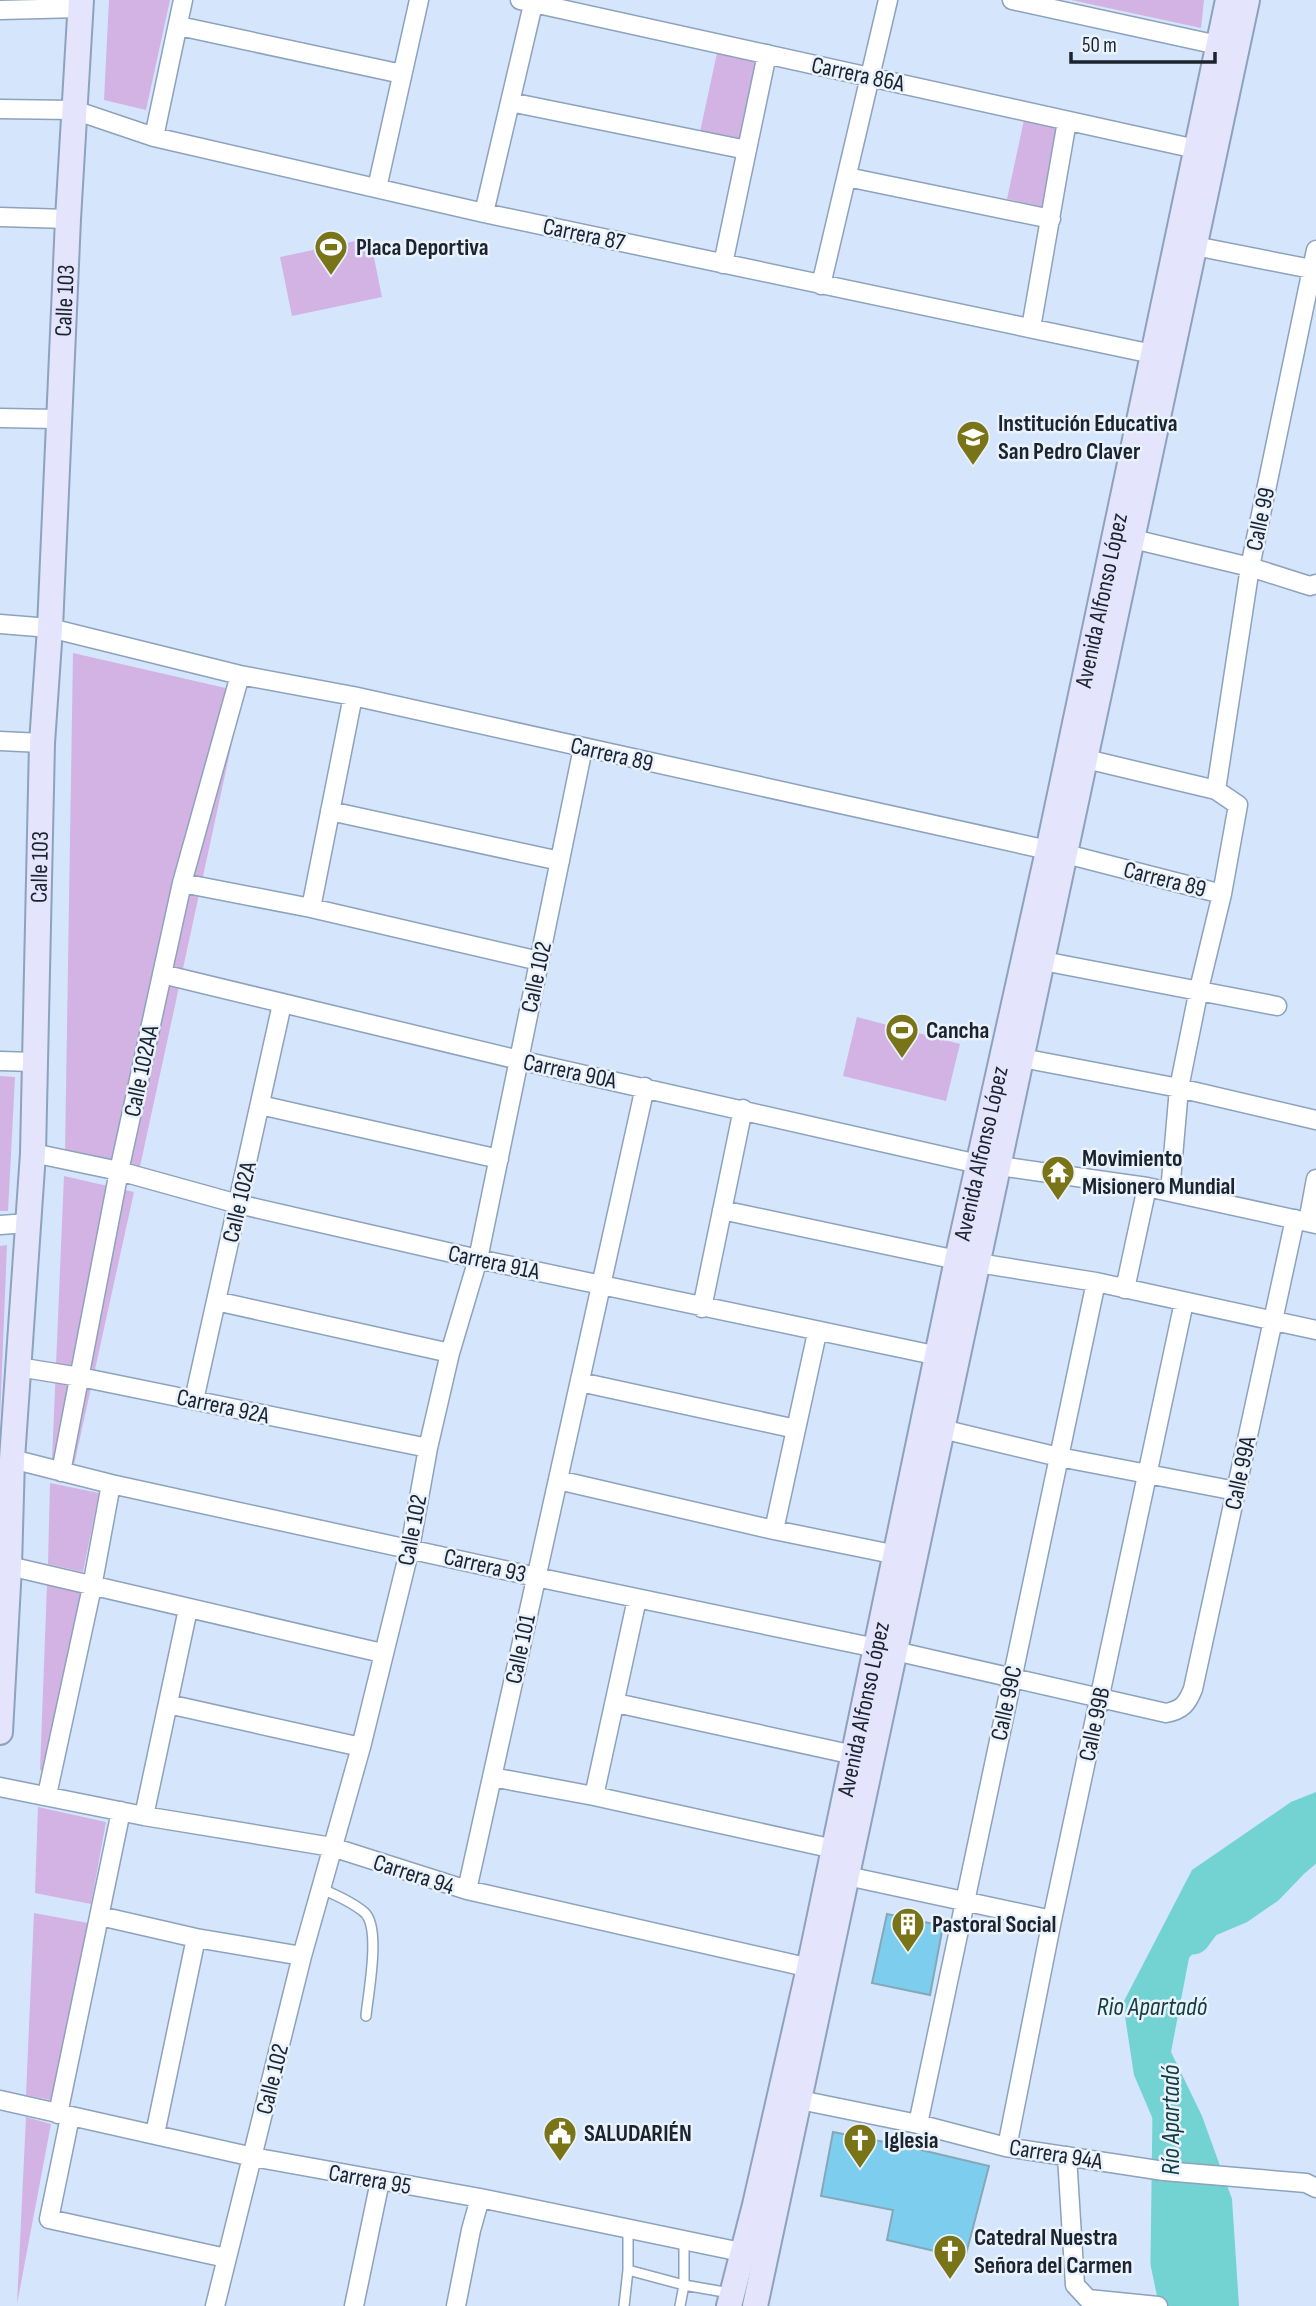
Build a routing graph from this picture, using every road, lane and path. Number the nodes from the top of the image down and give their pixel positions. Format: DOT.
graph roads {
  1 [pos="183,0"];
  2 [pos="419,0"];
  3 [pos="888,0"];
  4 [pos="1012,0"];
  5 [pos="1228,0"];
  6 [pos="1247,0"];
  7 [pos="529,1"];
  8 [pos="81,4"];
  9 [pos="0,10"];
  10 [pos="178,26"];
  11 [pos="1218,44"];
  12 [pos="768,54"];
  13 [pos="402,74"];
  14 [pos="872,77"];
  15 [pos="510,102"];
  16 [pos="0,109"];
  17 [pos="74,110"];
  18 [pos="1067,121"];
  19 [pos="154,137"];
  20 [pos="1196,149"];
  21 [pos="747,150"];
  22 [pos="847,177"];
  23 [pos="377,188"];
  24 [pos="484,213"];
  25 [pos="0,217"];
  26 [pos="68,219"];
  27 [pos="1051,219"];
  28 [pos="1195,246"];
  29 [pos="1316,250"];
  30 [pos="723,264"];
  31 [pos="1314,270"];
  32 [pos="821,285"];
  33 [pos="1031,328"];
  34 [pos="1161,356"];
  35 [pos="0,418"];
  36 [pos="57,419"];
  37 [pos="1133,539"];
  38 [pos="1250,567"];
  39 [pos="1316,584"];
  40 [pos="0,624"];
  41 [pos="50,628"];
  42 [pos="240,675"];
  43 [pos="353,696"];
  44 [pos="0,741"];
  45 [pos="42,743"];
  46 [pos="583,748"];
  47 [pos="1086,759"];
  48 [pos="1216,790"];
  49 [pos="330,811"];
  50 [pos="1057,853"];
  51 [pos="560,861"];
  52 [pos="183,883"];
  53 [pos="1222,894"];
  54 [pos="310,908"];
  55 [pos="539,961"];
  56 [pos="1043,961"];
  57 [pos="162,974"];
  58 [pos="1199,989"];
  59 [pos="282,1004"];
  60 [pos="1278,1006"];
  61 [pos="1022,1058"];
  62 [pos="519,1060"];
  63 [pos="0,1061"];
  64 [pos="33,1062"];
  65 [pos="645,1087"];
  66 [pos="1179,1088"];
  67 [pos="260,1105"];
  68 [pos="743,1109"];
  69 [pos="1316,1120"];
  70 [pos="33,1153"];
  71 [pos="499,1159"];
  72 [pos="989,1165"];
  73 [pos="119,1171"];
  74 [pos="1316,1179"];
  75 [pos="1147,1187"];
  76 [pos="1170,1192"];
  77 [pos="238,1204"];
  78 [pos="722,1209"];
  79 [pos="1306,1222"];
  80 [pos="28,1223"];
  81 [pos="0,1225"];
  82 [pos="478,1259"];
  83 [pos="968,1261"];
  84 [pos="1097,1282"];
  85 [pos="602,1286"];
  86 [pos="1125,1289"];
  87 [pos="216,1301"];
  88 [pos="1184,1302"];
  89 [pos="702,1308"];
  90 [pos="1273,1321"];
  91 [pos="1316,1330"];
  92 [pos="817,1333"];
  93 [pos="450,1353"];
  94 [pos="947,1358"];
  95 [pos="18,1367"];
  96 [pos="80,1377"];
  97 [pos="580,1382"];
  98 [pos="194,1400"];
  99 [pos="7,1429"];
  100 [pos="796,1429"];
  101 [pos="942,1429"];
  102 [pos="428,1448"];
  103 [pos="1059,1457"];
  104 [pos="12,1459"];
  105 [pos="61,1472"];
  106 [pos="1149,1474"];
  107 [pos="558,1480"];
  108 [pos="111,1484"];
  109 [pos="1236,1491"];
  110 [pos="774,1530"];
  111 [pos="410,1548"];
  112 [pos="897,1555"];
  113 [pos="9,1566"];
  114 [pos="536,1577"];
  115 [pos="92,1587"];
  116 [pos="637,1599"];
  117 [pos="188,1609"];
  118 [pos="885,1649"];
  119 [pos="382,1653"];
  120 [pos="1011,1679"];
  121 [pos="1100,1699"];
  122 [pos="616,1703"];
  123 [pos="168,1704"];
  124 [pos="1166,1713"];
  125 [pos="0,1732"];
  126 [pos="361,1747"];
  127 [pos="854,1755"];
  128 [pos="492,1777"];
  129 [pos="0,1787"];
  130 [pos="47,1795"];
  131 [pos="594,1796"];
  132 [pos="121,1811"];
  133 [pos="144,1816"];
  134 [pos="332,1847"];
  135 [pos="834,1849"];
  136 [pos="847,1876"];
  137 [pos="322,1889"];
  138 [pos="467,1891"];
  139 [pos="964,1902"];
  140 [pos="100,1916"];
  141 [pos="1052,1920"];
  142 [pos="196,1938"];
  143 [pos="302,1956"];
  144 [pos="818,1969"];
  145 [pos="366,2016"];
  146 [pos="0,2100"];
  147 [pos="800,2100"];
  148 [pos="64,2116"];
  149 [pos="918,2124"];
  150 [pos="155,2134"];
  151 [pos="1007,2147"];
  152 [pos="1068,2156"];
  153 [pos="253,2157"];
  154 [pos="380,2181"];
  155 [pos="1316,2188"];
  156 [pos="480,2198"];
  157 [pos="765,2208"];
  158 [pos="628,2229"];
  159 [pos="684,2241"];
  160 [pos="741,2252"];
  161 [pos="226,2258"];
  162 [pos="628,2270"];
  163 [pos="684,2285"];
  164 [pos="730,2300"];
  165 [pos="215,2306"];
  166 [pos="354,2306"];
  167 [pos="456,2306"];
  168 [pos="624,2306"];
  169 [pos="680,2306"];
  170 [pos="755,2306"];
  171 [pos="1157,2306"];
  1 -- 10 [label="street"];
  2 -- 13 [label="street"];
  3 -- 14 [label="street"];
  4 -- 11 [label="street"];
  5 -- 11 [label="street, Avenida Alfonso López"];
  6 -- 28 [label="street, Avenida Alfonso López"];
  7 -- 12 [label="street, Carrera 86A"];
  7 -- 15 [label="street"];
  8 -- 9 [label="street"];
  8 -- 17 [label="street, Calle 103"];
  10 -- 13 [label="street"];
  10 -- 19 [label="street"];
  11 -- 20 [label="street, Avenida Alfonso López"];
  12 -- 14 [label="street, Carrera 86A"];
  12 -- 21 [label="street"];
  13 -- 23 [label="street"];
  14 -- 18 [label="street, Carrera 86A"];
  14 -- 22 [label="street"];
  15 -- 21 [label="street"];
  15 -- 24 [label="street"];
  16 -- 17 [label="street, Carrera 87"];
  17 -- 19 [label="street, Carrera 87"];
  17 -- 26 [label="street, Calle 103"];
  18 -- 20 [label="street, Carrera 86A"];
  18 -- 27 [label="street"];
  19 -- 23 [label="street, Carrera 87"];
  20 -- 34 [label="street, Avenida Alfonso López"];
  21 -- 30 [label="street"];
  22 -- 27 [label="street"];
  22 -- 32 [label="street"];
  23 -- 24 [label="street, Carrera 87"];
  24 -- 30 [label="street, Carrera 87"];
  25 -- 26 [label="street"];
  26 -- 36 [label="street, Calle 103"];
  27 -- 33 [label="street"];
  28 -- 31 [label="street"];
  28 -- 34 [label="street, Avenida Alfonso López"];
  29 -- 31 [label="street, Calle 99"];
  30 -- 32 [label="street, Carrera 87"];
  31 -- 38 [label="street, Calle 99"];
  32 -- 33 [label="street, Carrera 87"];
  33 -- 34 [label="street, Carrera 87"];
  34 -- 37 [label="street, Avenida Alfonso López"];
  34 -- 50 [label="street, Avenida Alfonso López"];
  35 -- 36 [label="street"];
  36 -- 41 [label="street, Calle 103"];
  37 -- 38 [label="street"];
  37 -- 47 [label="street, Avenida Alfonso López"];
  38 -- 39 [label="street"];
  38 -- 48 [label="street, Calle 99"];
  40 -- 41 [label="street, Carrera 89"];
  41 -- 42 [label="street, Carrera 89"];
  41 -- 45 [label="street, Calle 103"];
  42 -- 43 [label="street, Carrera 89"];
  42 -- 52 [label="street, Calle 102AA"];
  43 -- 46 [label="street, Carrera 89"];
  43 -- 49 [label="street"];
  44 -- 45 [label="street"];
  45 -- 64 [label="street, Calle 103"];
  46 -- 50 [label="street, Carrera 89"];
  46 -- 51 [label="street, Calle 102"];
  47 -- 48 [label="street"];
  47 -- 50 [label="street, Avenida Alfonso López"];
  48 -- 53 [label="street"];
  49 -- 51 [label="street"];
  49 -- 54 [label="street"];
  50 -- 53 [label="street, Carrera 89"];
  50 -- 56 [label="street, Avenida Alfonso López"];
  50 -- 72 [label="street, Avenida Alfonso López"];
  51 -- 55 [label="street, Calle 102"];
  52 -- 54 [label="street"];
  52 -- 57 [label="street, Calle 102AA"];
  53 -- 58 [label="street"];
  54 -- 55 [label="street"];
  55 -- 62 [label="street, Calle 102"];
  56 -- 58 [label="street"];
  56 -- 61 [label="street, Avenida Alfonso López"];
  57 -- 59 [label="street, Carrera 90A"];
  57 -- 73 [label="street, Calle 102AA"];
  58 -- 60 [label="street"];
  58 -- 66 [label="street"];
  59 -- 62 [label="street, Carrera 90A"];
  59 -- 67 [label="street, Calle 102A"];
  61 -- 66 [label="street"];
  61 -- 72 [label="street, Avenida Alfonso López"];
  62 -- 65 [label="street, Carrera 90A"];
  62 -- 71 [label="street, Calle 102"];
  63 -- 64 [label="street"];
  64 -- 70 [label="street, Calle 103"];
  65 -- 68 [label="street, Carrera 90A"];
  65 -- 85 [label="street, Calle 101"];
  66 -- 69 [label="street"];
  66 -- 76 [label="street"];
  67 -- 71 [label="street"];
  67 -- 77 [label="street, Calle 102A"];
  68 -- 72 [label="street, Carrera 90A"];
  68 -- 78 [label="street"];
  70 -- 73 [label="street, Carrera 91A"];
  70 -- 80 [label="street, Calle 103"];
  71 -- 82 [label="street, Calle 102"];
  72 -- 75 [label="street, Carrera 90A"];
  72 -- 83 [label="street, Avenida Alfonso López"];
  73 -- 77 [label="street, Carrera 91A"];
  73 -- 96 [label="street, Calle 102AA"];
  74 -- 79 [label="street, Calle 99A"];
  75 -- 76 [label="street, Carrera 90A"];
  75 -- 86 [label="street"];
  76 -- 79 [label="street, Carrera 90A"];
  77 -- 82 [label="street, Carrera 91A"];
  77 -- 87 [label="street, Calle 102A"];
  78 -- 83 [label="street"];
  78 -- 89 [label="street"];
  79 -- 90 [label="street, Calle 99A"];
  80 -- 81 [label="street"];
  80 -- 95 [label="street, Calle 103"];
  82 -- 85 [label="street, Carrera 91A"];
  82 -- 93 [label="street, Calle 102"];
  83 -- 84 [label="street"];
  83 -- 94 [label="street, Avenida Alfonso López"];
  84 -- 86 [label="street"];
  84 -- 103 [label="street, Calle 99C"];
  85 -- 89 [label="street, Carrera 91A"];
  85 -- 97 [label="street, Calle 101"];
  86 -- 88 [label="street"];
  87 -- 93 [label="street"];
  87 -- 98 [label="street, Calle 102A"];
  88 -- 90 [label="street"];
  88 -- 106 [label="street, Calle 99B"];
  89 -- 92 [label="street, Carrera 91A"];
  90 -- 91 [label="street"];
  90 -- 109 [label="street, Calle 99A"];
  92 -- 94 [label="street, Carrera 91A"];
  92 -- 100 [label="street"];
  93 -- 102 [label="street, Calle 102"];
  94 -- 101 [label="street, Avenida Alfonso López"];
  94 -- 112 [label="street, Avenida Alfonso López"];
  95 -- 96 [label="street, Carrera 92A"];
  95 -- 99 [label="street, Calle 103"];
  96 -- 98 [label="street, Carrera 92A"];
  96 -- 105 [label="street, Calle 102AA"];
  97 -- 100 [label="street"];
  97 -- 107 [label="street, Calle 101"];
  98 -- 102 [label="street, Carrera 92A"];
  99 -- 104 [label="street, Calle 103"];
  100 -- 110 [label="street"];
  101 -- 103 [label="street"];
  101 -- 118 [label="street, Avenida Alfonso López"];
  102 -- 111 [label="street, Calle 102"];
  103 -- 106 [label="street"];
  103 -- 120 [label="street, Calle 99C"];
  104 -- 105 [label="street, Carrera 93"];
  104 -- 113 [label="street, Calle 103"];
  105 -- 108 [label="street, Carrera 93"];
  106 -- 109 [label="street"];
  106 -- 121 [label="street, Calle 99B"];
  107 -- 110 [label="street"];
  107 -- 114 [label="street, Calle 101"];
  108 -- 111 [label="street, Carrera 93"];
  108 -- 115 [label="street"];
  109 -- 124 [label="street, Calle 99A"];
  110 -- 112 [label="street"];
  111 -- 114 [label="street, Carrera 93"];
  111 -- 119 [label="street, Calle 102"];
  112 -- 118 [label="street, Avenida Alfonso López"];
  113 -- 115 [label="street"];
  113 -- 125 [label="street, Calle 103"];
  114 -- 116 [label="street, Carrera 93"];
  114 -- 128 [label="street, Calle 101"];
  115 -- 117 [label="street"];
  115 -- 130 [label="street"];
  116 -- 118 [label="street, Carrera 93"];
  116 -- 122 [label="street"];
  117 -- 119 [label="street"];
  117 -- 123 [label="street"];
  118 -- 120 [label="street, Carrera 93"];
  118 -- 127 [label="street, Avenida Alfonso López"];
  118 -- 136 [label="street, Avenida Alfonso López"];
  119 -- 126 [label="street, Calle 102"];
  120 -- 121 [label="street, Carrera 93"];
  120 -- 139 [label="street, Calle 99C"];
  121 -- 124 [label="street, Carrera 93"];
  121 -- 141 [label="street, Calle 99B"];
  122 -- 127 [label="street"];
  122 -- 131 [label="street"];
  123 -- 126 [label="street"];
  123 -- 133 [label="street"];
  126 -- 134 [label="street, Calle 102"];
  127 -- 135 [label="street, Avenida Alfonso López"];
  128 -- 131 [label="street"];
  128 -- 138 [label="street, Calle 101"];
  129 -- 130 [label="street, Carrera 94"];
  130 -- 132 [label="street, Carrera 94"];
  131 -- 135 [label="street"];
  132 -- 133 [label="street, Carrera 94"];
  132 -- 140 [label="street"];
  133 -- 134 [label="street, Carrera 94"];
  134 -- 137 [label="street, Calle 102"];
  134 -- 138 [label="street, Carrera 94"];
  135 -- 144 [label="street, Avenida Alfonso López"];
  136 -- 139 [label="street"];
  136 -- 144 [label="street, Avenida Alfonso López"];
  137 -- 143 [label="street, Calle 102"];
  137 -- 145 [label="lane"];
  138 -- 144 [label="street, Carrera 94"];
  139 -- 141 [label="street"];
  139 -- 149 [label="street, Calle 99C"];
  140 -- 142 [label="street"];
  140 -- 148 [label="street"];
  141 -- 151 [label="street, Calle 99B"];
  142 -- 143 [label="street"];
  142 -- 150 [label="street"];
  143 -- 153 [label="street, Calle 102"];
  144 -- 147 [label="street, Avenida Alfonso López"];
  144 -- 157 [label="street, Avenida Alfonso López"];
  146 -- 148 [label="street, Carrera 95"];
  147 -- 149 [label="street, Carrera 94A"];
  147 -- 157 [label="street, Avenida Alfonso López"];
  148 -- 150 [label="street, Carrera 95"];
  148 -- 161 [label="street"];
  149 -- 151 [label="street, Carrera 94A"];
  150 -- 153 [label="street, Carrera 95"];
  151 -- 152 [label="street, Carrera 94A"];
  152 -- 155 [label="street, Carrera 94A"];
  152 -- 171 [label="street"];
  153 -- 154 [label="street, Carrera 95"];
  153 -- 161 [label="street, Calle 102"];
  154 -- 156 [label="street, Carrera 95"];
  154 -- 166 [label="street"];
  156 -- 158 [label="street, Carrera 95"];
  156 -- 167 [label="street"];
  157 -- 160 [label="street, Avenida Alfonso López"];
  157 -- 170 [label="street, Avenida Alfonso López"];
  158 -- 159 [label="street, Carrera 95"];
  158 -- 162 [label="lane"];
  159 -- 160 [label="street, Carrera 95"];
  159 -- 163 [label="lane"];
  160 -- 164 [label="street, Avenida Alfonso López"];
  161 -- 165 [label="street, Calle 102"];
  162 -- 163 [label="lane"];
  162 -- 168 [label="lane"];
  163 -- 164 [label="lane"];
  163 -- 169 [label="lane"];
}
